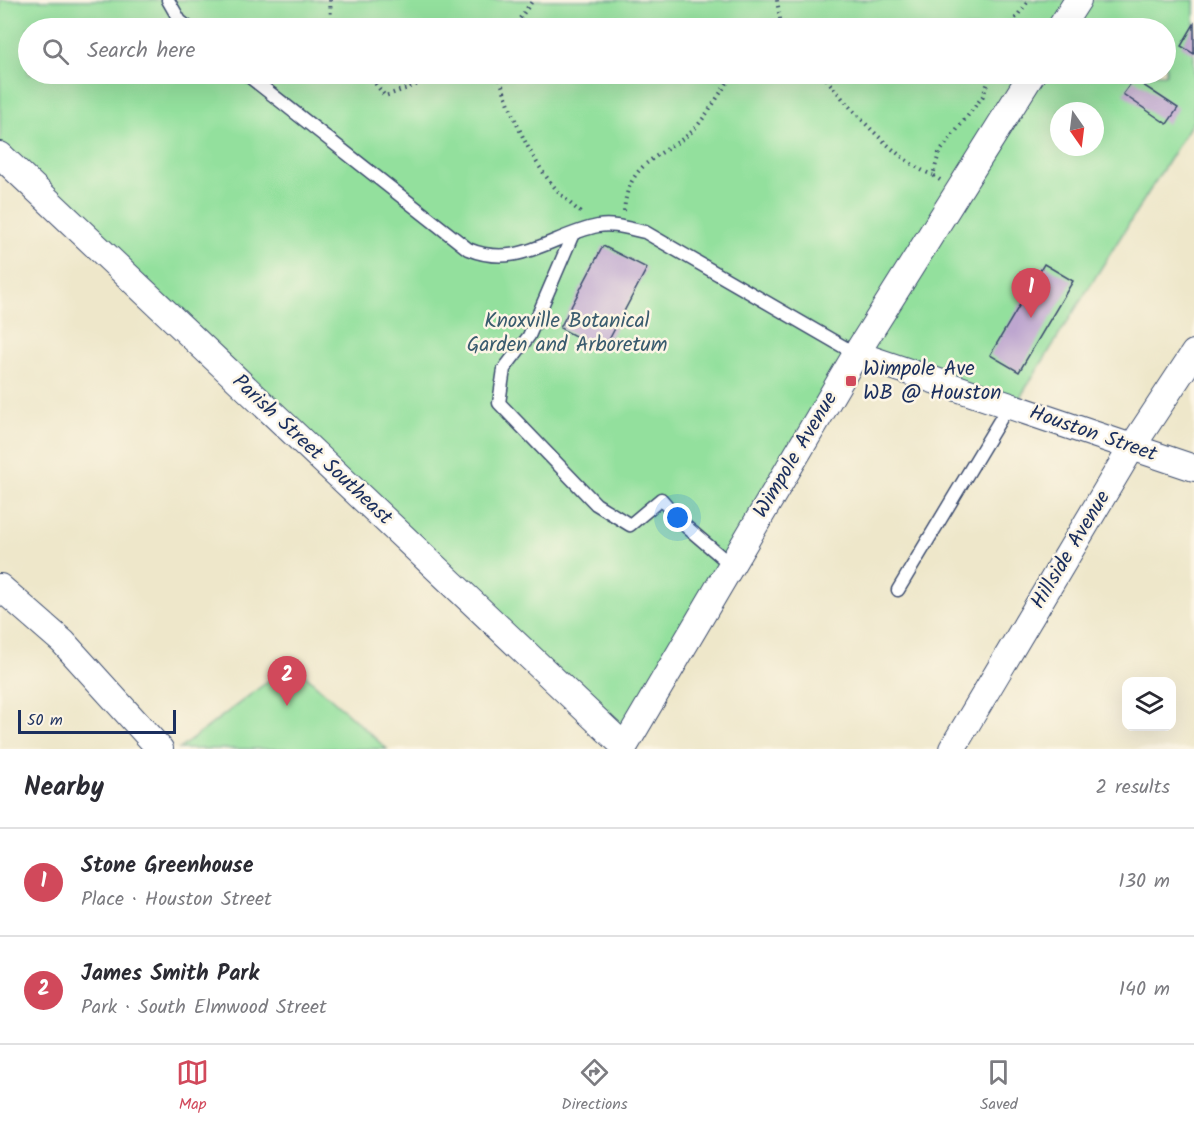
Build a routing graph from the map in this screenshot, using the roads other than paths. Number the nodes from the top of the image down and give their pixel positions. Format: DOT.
graph roads {
  1 [pos="168,0"];
  2 [pos="1078,0"];
  3 [pos="178,18"];
  4 [pos="1066,18"];
  5 [pos="259,84"];
  6 [pos="1026,84"];
  7 [pos="0,155"];
  8 [pos="572,236"];
  9 [pos="1194,353"];
  10 [pos="856,354"];
  11 [pos="1009,405"];
  12 [pos="1132,447"];
  13 [pos="1194,468"];
  14 [pos="731,565"];
  15 [pos="0,587"];
  16 [pos="898,590"];
  17 [pos="159,748"];
  18 [pos="624,748"];
  19 [pos="952,749"];
  1 -- 3 [label="lane"];
  2 -- 4 [label="street"];
  5 -- 8 [label="lane"];
  6 -- 10 [label="street, Wimpole Avenue"];
  7 -- 18 [label="street, Parish Street Southeast"];
  8 -- 10 [label="lane"];
  8 -- 14 [label="lane"];
  9 -- 12 [label="street, Hillside Avenue"];
  10 -- 11 [label="street, Houston Street"];
  10 -- 14 [label="street, Wimpole Avenue"];
  11 -- 12 [label="street, Houston Street"];
  11 -- 16 [label="lane"];
  12 -- 13 [label="street, Houston Street"];
  12 -- 19 [label="street, Hillside Avenue"];
  14 -- 18 [label="street, Wimpole Avenue"];
  15 -- 17 [label="street"];
}
